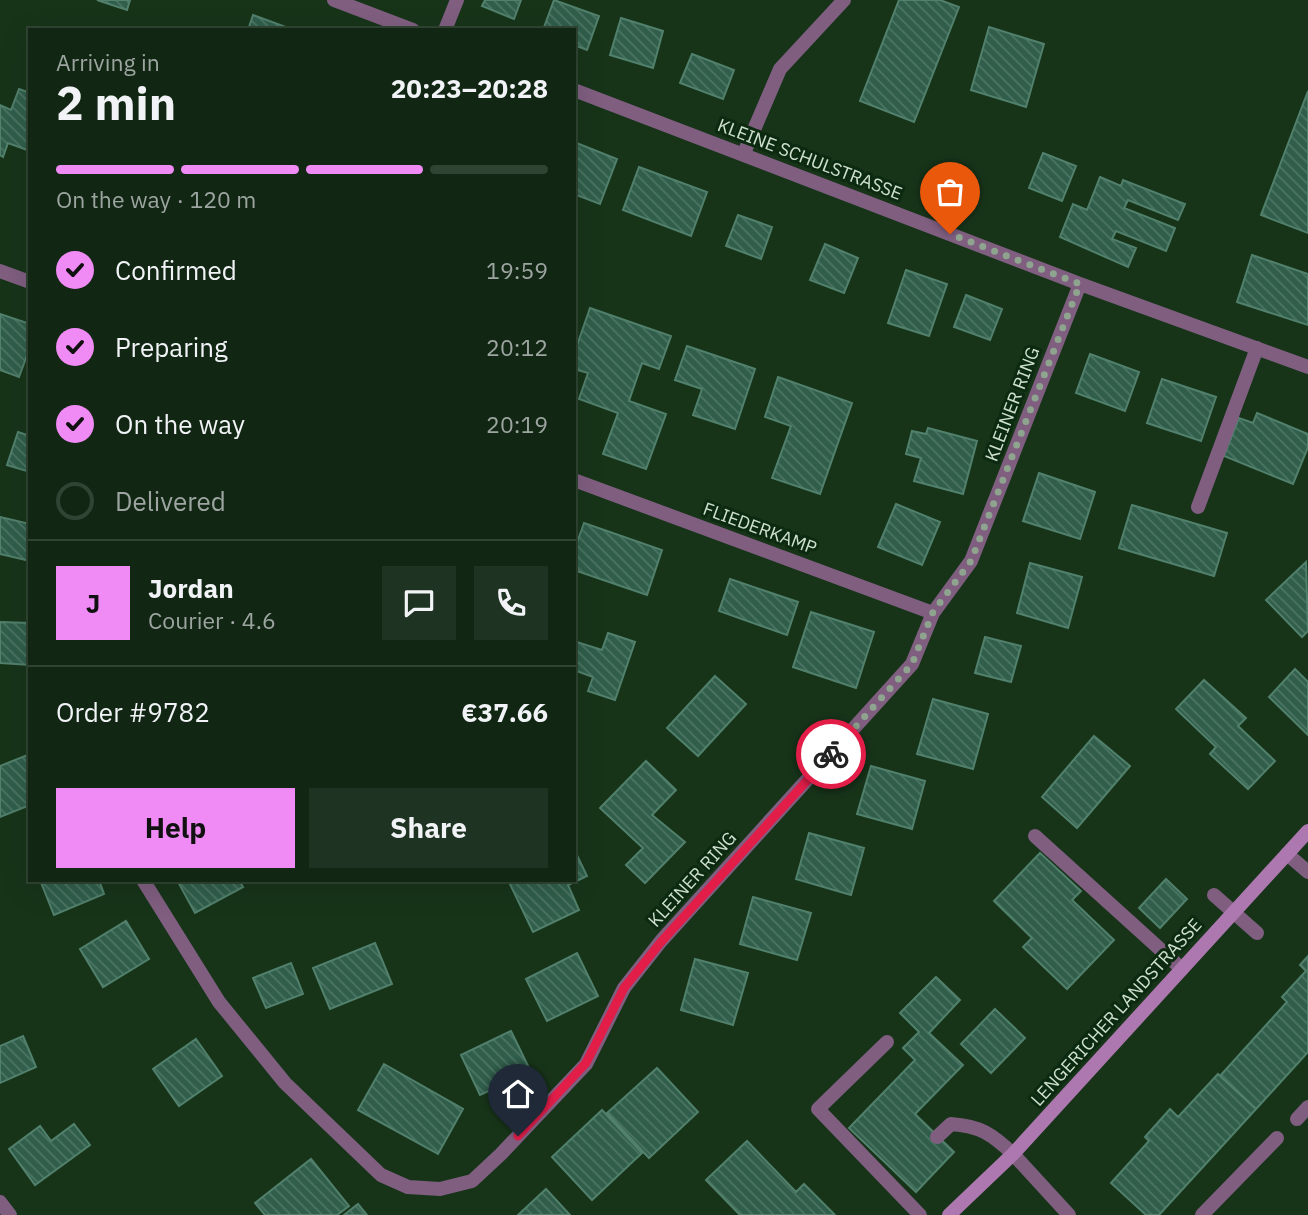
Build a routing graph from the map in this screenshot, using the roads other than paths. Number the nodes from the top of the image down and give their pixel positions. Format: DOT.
graph roads {
  1 [pos="334,0"];
  2 [pos="457,0"];
  3 [pos="844,0"];
  4 [pos="408,28"];
  5 [pos="447,28"];
  6 [pos="576,91"];
  7 [pos="744,153"];
  8 [pos="0,271"];
  9 [pos="28,281"];
  10 [pos="1080,284"];
  11 [pos="1257,348"];
  12 [pos="1308,367"];
  13 [pos="576,481"];
  14 [pos="1199,507"];
  15 [pos="933,612"];
  16 [pos="1308,831"];
  17 [pos="1035,836"];
  18 [pos="1287,854"];
  19 [pos="1308,872"];
  20 [pos="144,882"];
  21 [pos="1214,895"];
  22 [pos="1233,912"];
  23 [pos="1257,933"];
  24 [pos="1182,969"];
  25 [pos="887,1042"];
  26 [pos="1308,1107"];
  27 [pos="1297,1119"];
  28 [pos="937,1137"];
  29 [pos="1277,1138"];
  30 [pos="1013,1154"];
  31 [pos="0,1202"];
  32 [pos="10,1215"];
  33 [pos="920,1215"];
  34 [pos="949,1215"];
  35 [pos="1069,1215"];
  36 [pos="1202,1215"];
  1 -- 4 [label="street"];
  2 -- 5 [label="street"];
  3 -- 7 [label="street"];
  6 -- 7 [label="street, KLEINE SCHULSTRASSE"];
  7 -- 10 [label="street, KLEINE SCHULSTRASSE"];
  8 -- 9 [label="street"];
  10 -- 11 [label="street, KLEINE SCHULSTRASSE"];
  10 -- 15 [label="street, KLEINER RING"];
  11 -- 12 [label="street, KLEINE SCHULSTRASSE"];
  11 -- 14 [label="street"];
  13 -- 15 [label="street, FLIEDERKAMP"];
  15 -- 20 [label="street, KLEINER RING"];
  16 -- 18 [label="main road, LENGERICHER LANDSTRASSE"];
  17 -- 24 [label="street"];
  18 -- 19 [label="street"];
  18 -- 22 [label="main road, LENGERICHER LANDSTRASSE"];
  21 -- 22 [label="street"];
  22 -- 23 [label="street"];
  22 -- 24 [label="main road, LENGERICHER LANDSTRASSE"];
  24 -- 30 [label="main road, LENGERICHER LANDSTRASSE"];
  25 -- 33 [label="street"];
  26 -- 27 [label="street"];
  28 -- 30 [label="street"];
  29 -- 36 [label="street"];
  30 -- 34 [label="main road, LENGERICHER LANDSTRASSE"];
  30 -- 35 [label="street"];
  31 -- 32 [label="street"];
}
